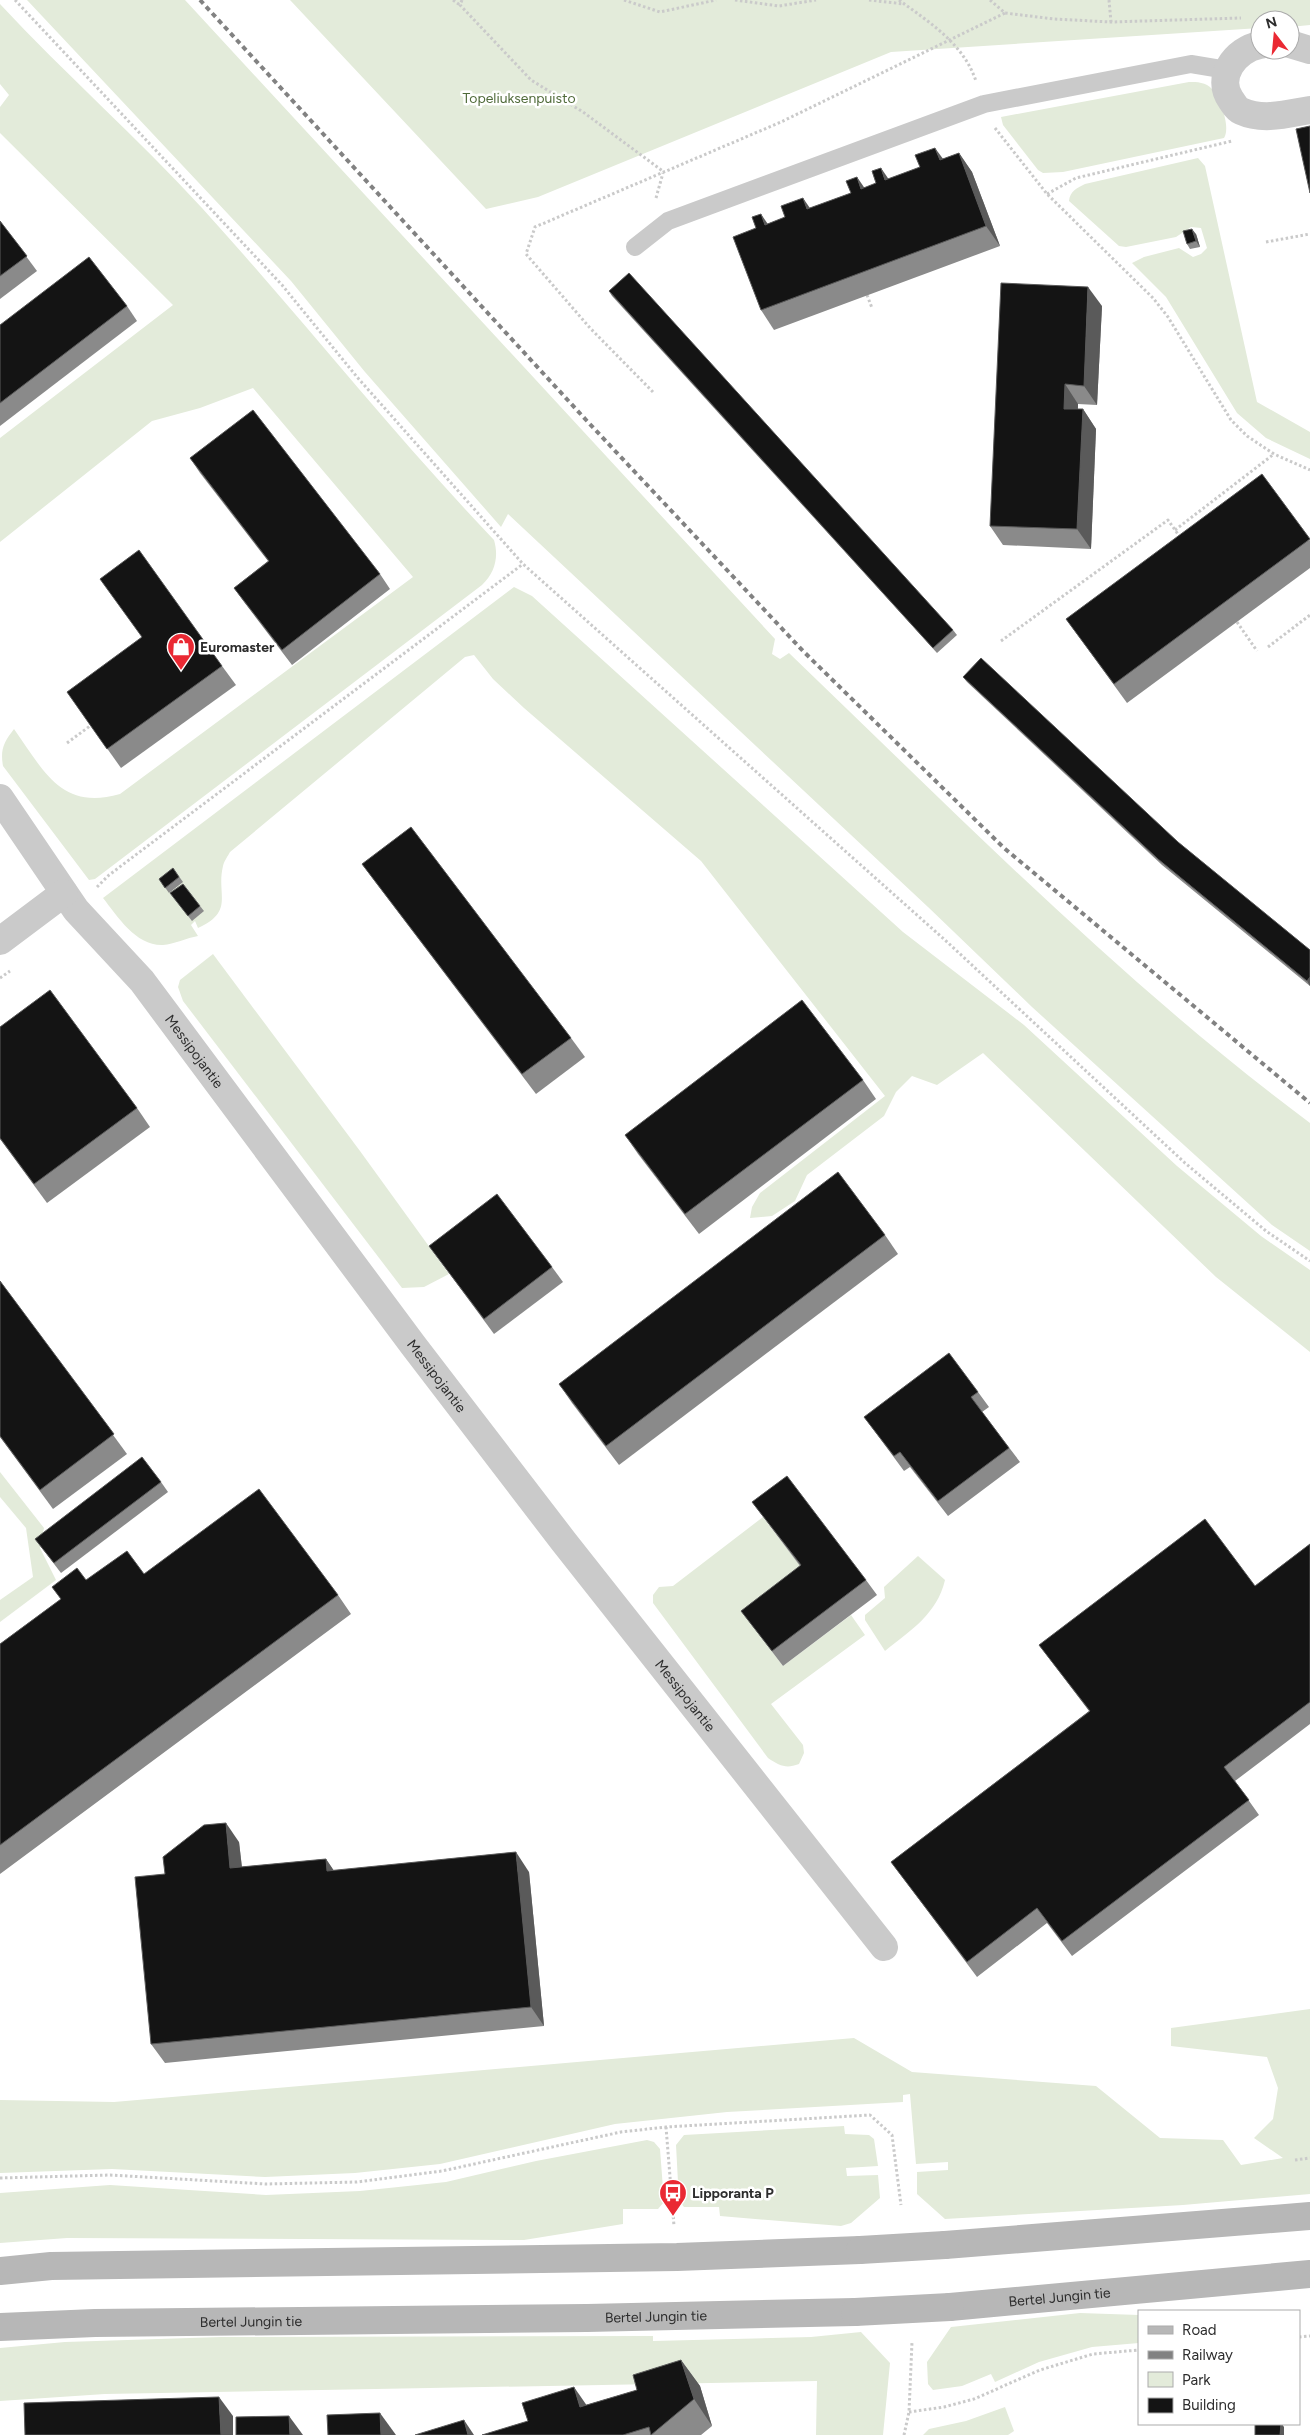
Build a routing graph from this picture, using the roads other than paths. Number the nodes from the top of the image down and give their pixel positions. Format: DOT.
graph roads {
  1 [pos="1250,50"];
  2 [pos="1227,70"];
  3 [pos="1310,110"];
  4 [pos="635,246"];
  5 [pos="0,798"];
  6 [pos="70,902"];
  7 [pos="0,942"];
  8 [pos="884,1947"];
  9 [pos="1310,2216"];
  10 [pos="0,2264"];
  11 [pos="51,2266"];
  12 [pos="0,2271"];
  13 [pos="1310,2274"];
  14 [pos="0,2328"];
  1 -- 2 [label="street"];
  2 -- 3 [label="street"];
  2 -- 4 [label="lane"];
  5 -- 6 [label="street, Messipojantie"];
  6 -- 7 [label="street"];
  6 -- 8 [label="street, Messipojantie"];
  9 -- 11 [label="main road, bridge"];
  10 -- 11 [label="main road"];
  11 -- 12 [label="main road"];
  13 -- 14 [label="main road, Bertel Jungin tie, bridge"];
}
